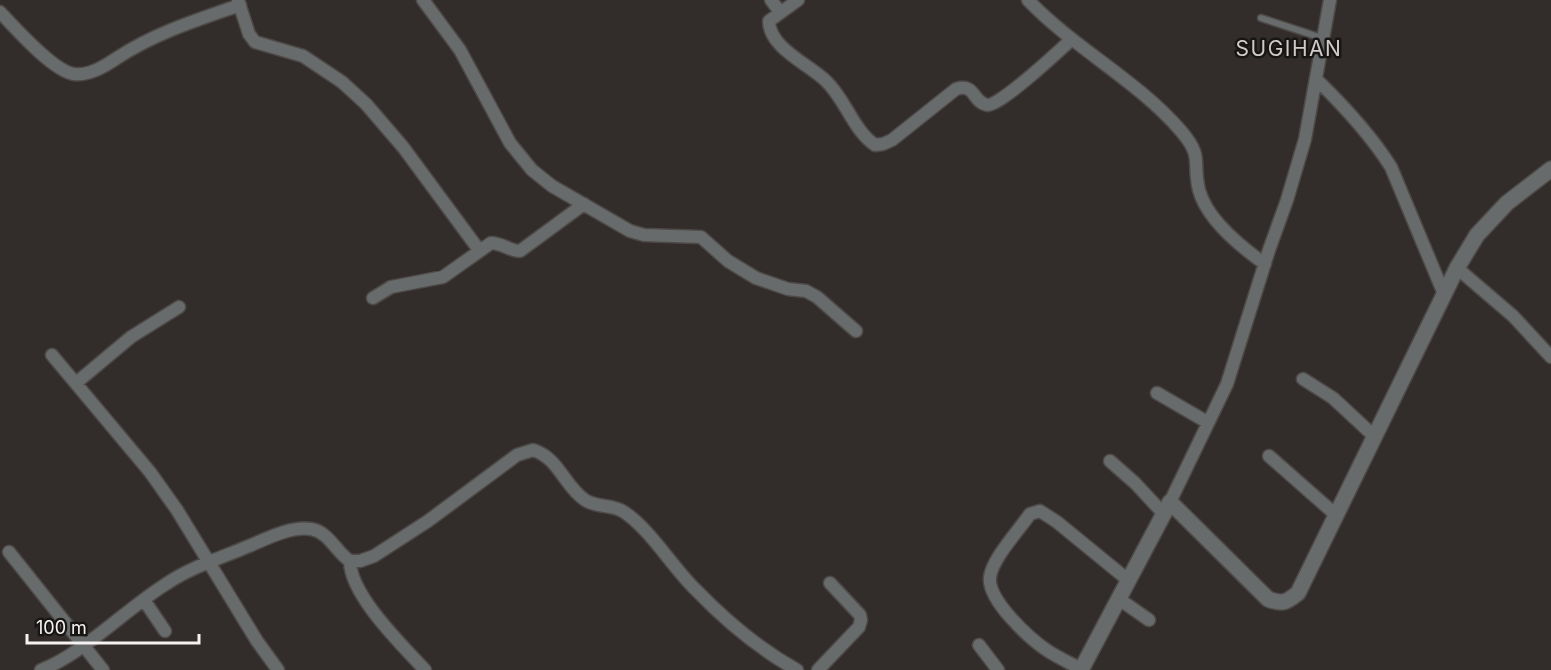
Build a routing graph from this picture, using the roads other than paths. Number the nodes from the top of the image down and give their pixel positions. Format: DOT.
graph roads {
  1 [pos="423,0"];
  2 [pos="771,0"];
  3 [pos="798,0"];
  4 [pos="1028,0"];
  5 [pos="1330,0"];
  6 [pos="239,2"];
  7 [pos="0,12"];
  8 [pos="780,12"];
  9 [pos="1261,18"];
  10 [pos="1322,38"];
  11 [pos="1072,39"];
  12 [pos="1316,79"];
  13 [pos="1551,169"];
  14 [pos="584,204"];
  15 [pos="479,250"];
  16 [pos="1265,264"];
  17 [pos="1457,268"];
  18 [pos="1443,294"];
  19 [pos="373,298"];
  20 [pos="179,307"];
  21 [pos="856,331"];
  22 [pos="52,355"];
  23 [pos="1551,357"];
  24 [pos="1303,379"];
  25 [pos="76,383"];
  26 [pos="1157,393"];
  27 [pos="1207,422"];
  28 [pos="1375,437"];
  29 [pos="1269,456"];
  30 [pos="1110,462"];
  31 [pos="1166,508"];
  32 [pos="1336,515"];
  33 [pos="9,552"];
  34 [pos="350,561"];
  35 [pos="207,562"];
  36 [pos="1128,580"];
  37 [pos="830,583"];
  38 [pos="1119,599"];
  39 [pos="144,600"];
  40 [pos="1149,620"];
  41 [pos="165,631"];
  42 [pos="82,645"];
  43 [pos="979,645"];
  44 [pos="40,670"];
  45 [pos="103,670"];
  46 [pos="278,670"];
  47 [pos="425,670"];
  48 [pos="797,670"];
  49 [pos="818,670"];
  50 [pos="998,670"];
  51 [pos="1081,670"];
  1 -- 14 [label="street"];
  2 -- 8 [label="street"];
  3 -- 8 [label="street"];
  4 -- 11 [label="street"];
  5 -- 10 [label="street"];
  6 -- 7 [label="street"];
  6 -- 15 [label="street"];
  8 -- 11 [label="street"];
  9 -- 10 [label="lane"];
  10 -- 12 [label="street"];
  11 -- 16 [label="street"];
  12 -- 16 [label="street"];
  12 -- 18 [label="street"];
  13 -- 17 [label="street"];
  14 -- 15 [label="street"];
  14 -- 21 [label="street"];
  15 -- 19 [label="street"];
  16 -- 27 [label="street"];
  17 -- 18 [label="street"];
  17 -- 23 [label="street"];
  18 -- 28 [label="street"];
  20 -- 25 [label="street"];
  22 -- 25 [label="street"];
  24 -- 28 [label="street"];
  25 -- 35 [label="street"];
  26 -- 27 [label="street"];
  27 -- 31 [label="street"];
  28 -- 32 [label="street"];
  29 -- 32 [label="street"];
  30 -- 31 [label="street"];
  31 -- 32 [label="street"];
  31 -- 36 [label="street"];
  33 -- 42 [label="street"];
  34 -- 35 [label="street"];
  34 -- 47 [label="street"];
  34 -- 48 [label="street"];
  35 -- 39 [label="street"];
  35 -- 46 [label="street"];
  36 -- 38 [label="street"];
  36 -- 51 [label="street"];
  37 -- 49 [label="street"];
  38 -- 40 [label="street"];
  38 -- 51 [label="street"];
  39 -- 41 [label="street"];
  39 -- 42 [label="street"];
  42 -- 44 [label="street"];
  42 -- 45 [label="street"];
  43 -- 50 [label="street"];
}
